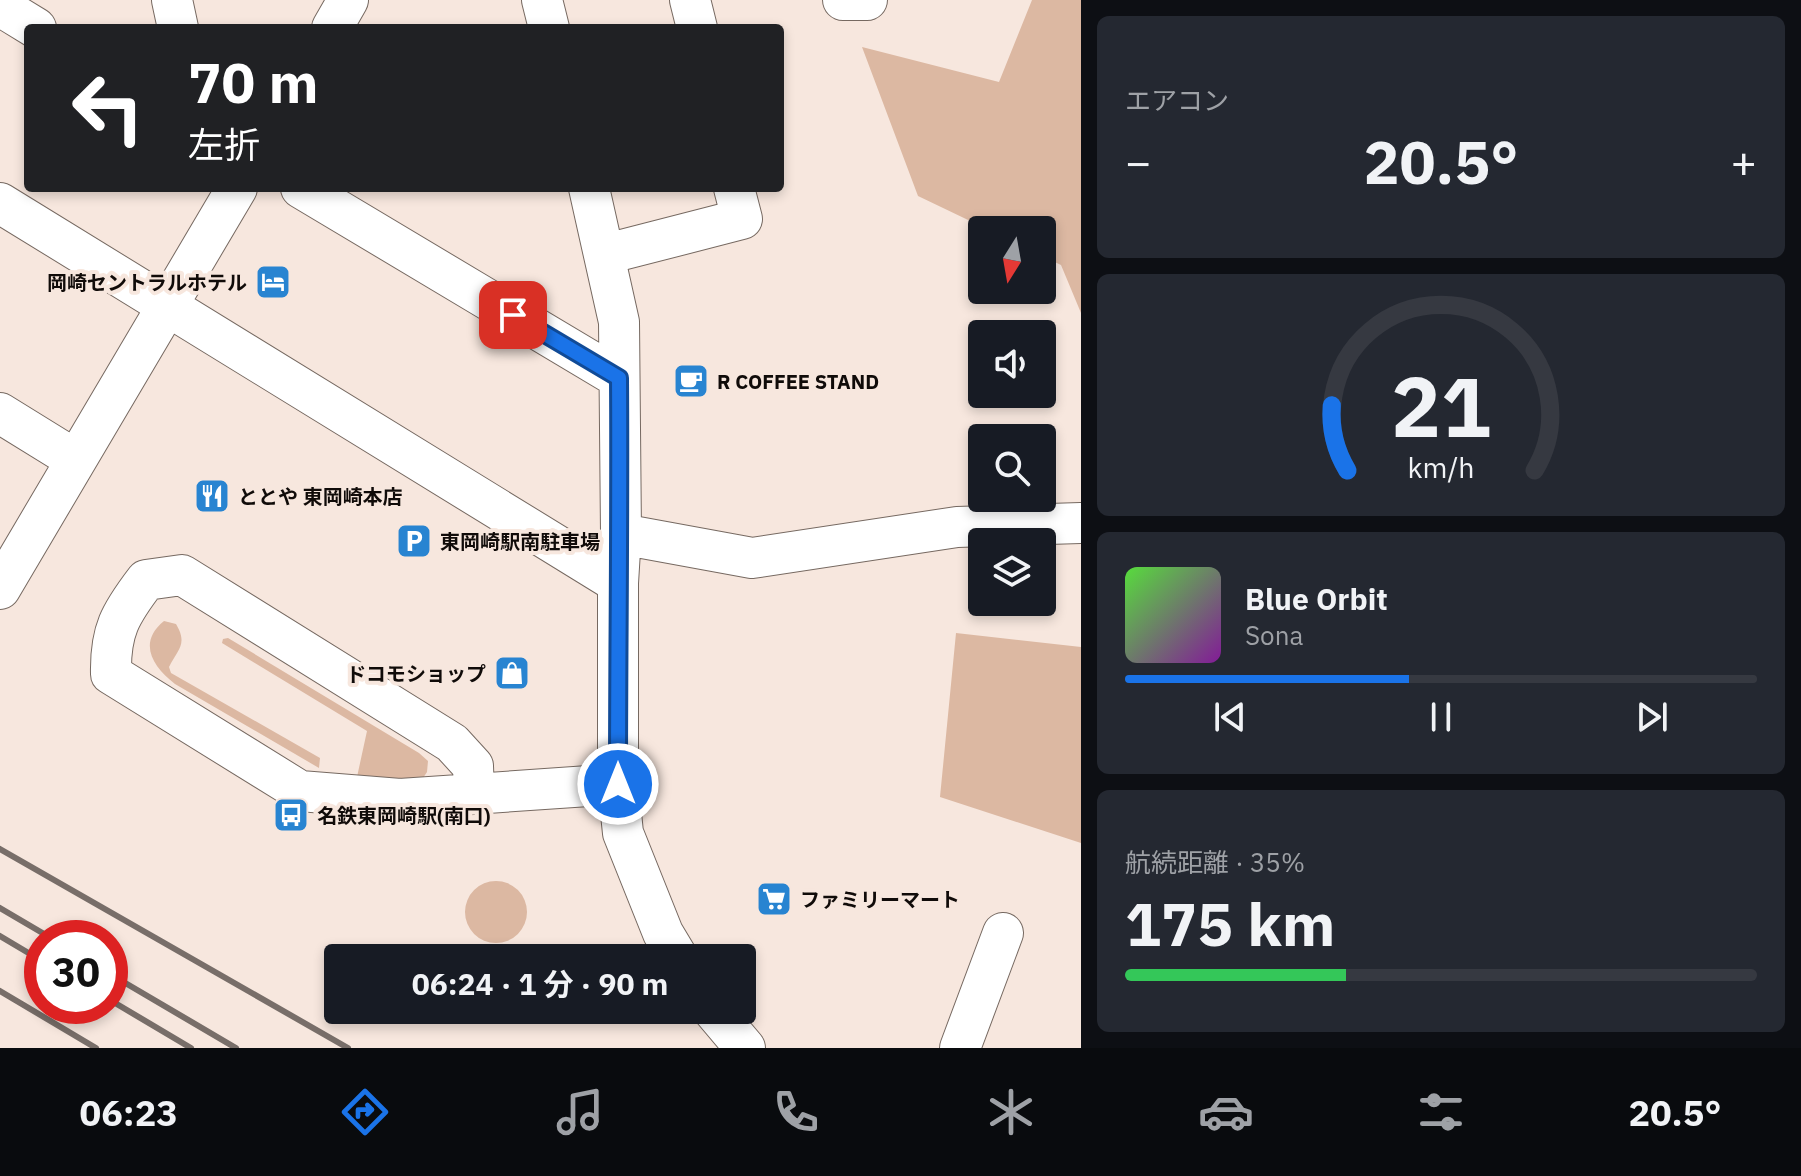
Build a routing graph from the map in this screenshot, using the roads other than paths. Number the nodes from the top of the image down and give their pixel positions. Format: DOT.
graph roads {
  1 [pos="172,0"];
  2 [pos="348,0"];
  3 [pos="542,0"];
  4 [pos="690,0"];
  5 [pos="843,0"];
  6 [pos="867,0"];
  7 [pos="0,6"];
  8 [pos="29,24"];
  9 [pos="177,24"];
  10 [pos="334,24"];
  11 [pos="548,24"];
  12 [pos="696,24"];
  13 [pos="235,192"];
  14 [pos="308,192"];
  15 [pos="590,192"];
  16 [pos="735,192"];
  17 [pos="0,203"];
  18 [pos="606,254"];
  19 [pos="167,307"];
  20 [pos="619,378"];
  21 [pos="0,413"];
  22 [pos="76,460"];
  23 [pos="1081,523"];
  24 [pos="621,534"];
  25 [pos="618,583"];
  26 [pos="0,589"];
  27 [pos="618,784"];
  28 [pos="474,794"];
  29 [pos="1003,933"];
  30 [pos="670,944"];
  31 [pos="725,1024"];
  32 [pos="745,1048"];
  33 [pos="960,1048"];
  1 -- 9 [label="street"];
  2 -- 10 [label="street"];
  3 -- 11 [label="street"];
  4 -- 12 [label="street"];
  5 -- 6 [label="street"];
  7 -- 8 [label="street"];
  13 -- 19 [label="street"];
  14 -- 20 [label="street"];
  15 -- 18 [label="street"];
  16 -- 18 [label="street"];
  17 -- 19 [label="street"];
  18 -- 20 [label="street"];
  19 -- 22 [label="street"];
  19 -- 25 [label="street"];
  20 -- 24 [label="street"];
  21 -- 22 [label="street"];
  22 -- 26 [label="street"];
  23 -- 24 [label="street"];
  24 -- 25 [label="street"];
  25 -- 27 [label="street"];
  27 -- 28 [label="street"];
  27 -- 30 [label="street"];
  28 -- 28 [label="street"];
  29 -- 33 [label="street"];
  31 -- 32 [label="street"];
}
